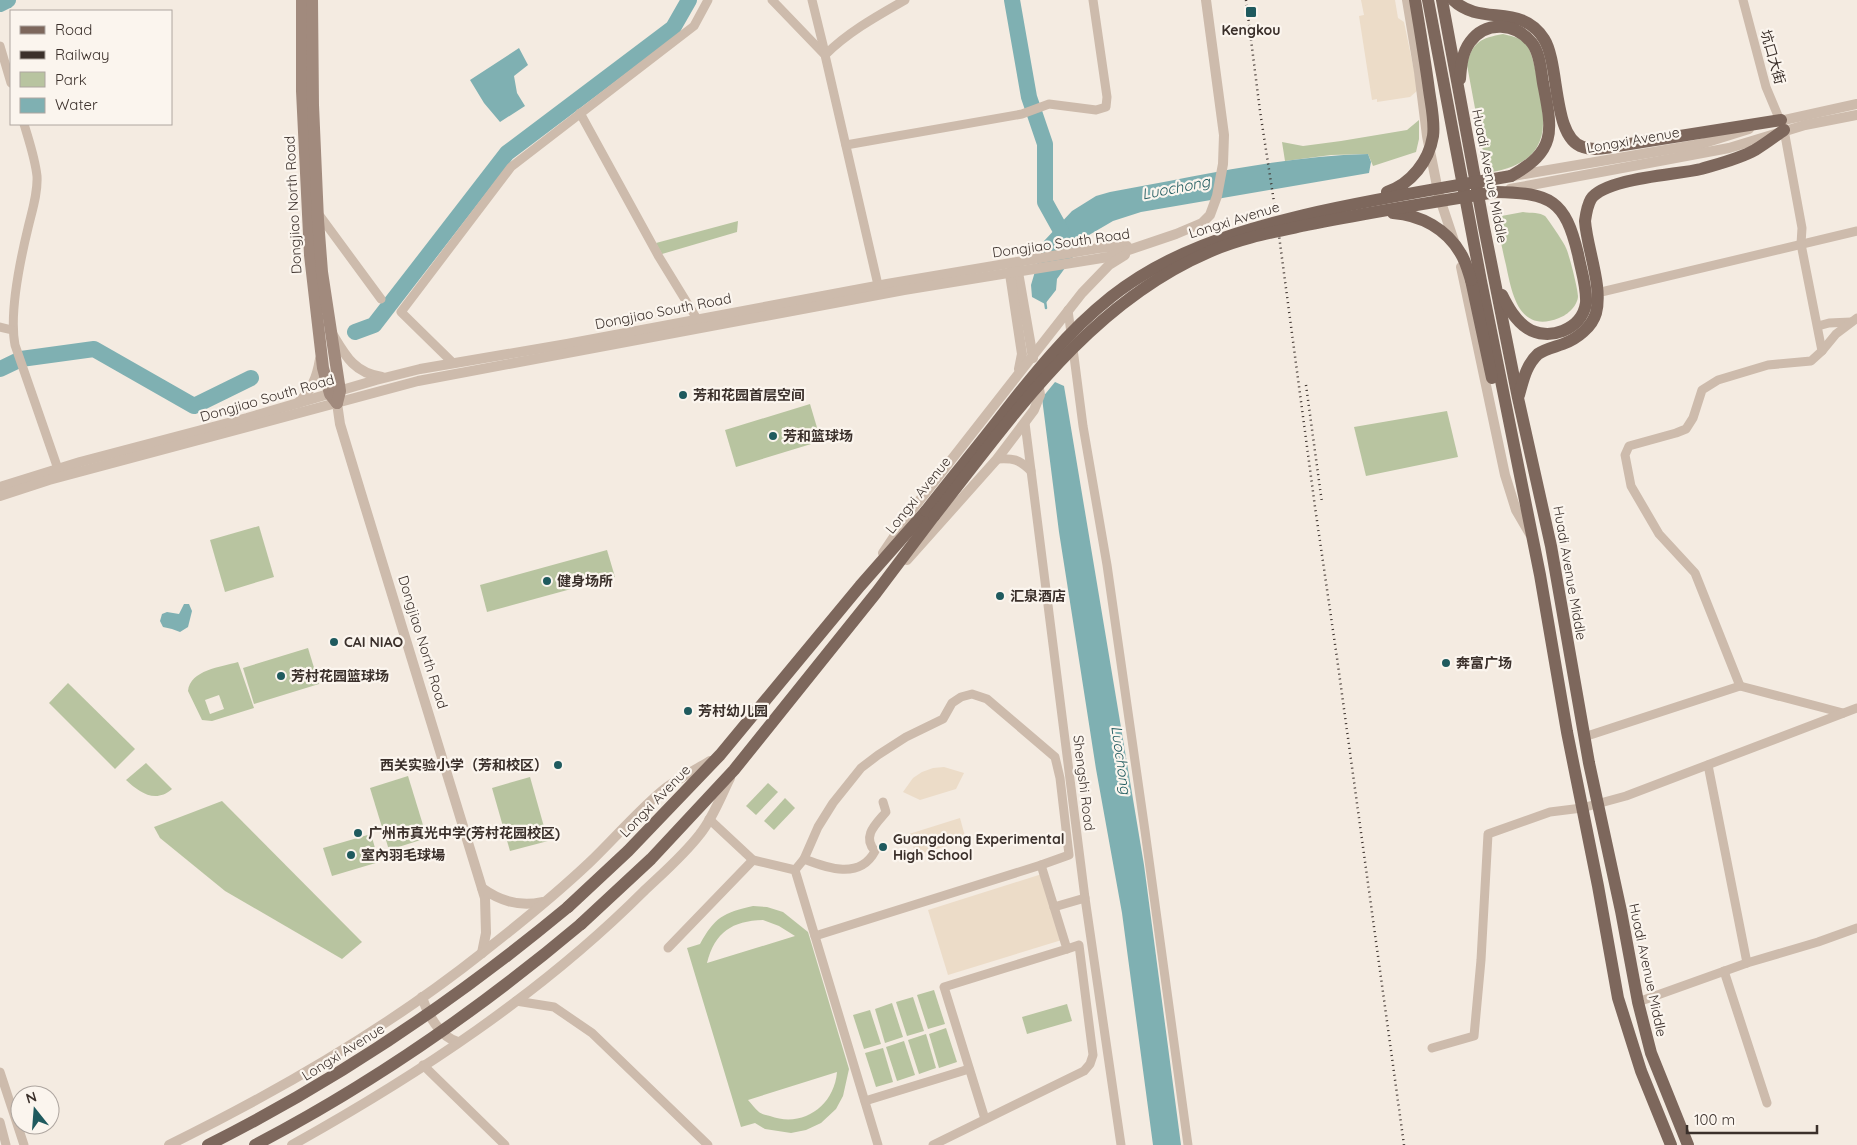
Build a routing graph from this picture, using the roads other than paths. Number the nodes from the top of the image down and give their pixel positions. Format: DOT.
graph roads {
  1 [pos="302,0"];
  2 [pos="312,0"];
  3 [pos="708,0"];
  4 [pos="772,0"];
  5 [pos="812,0"];
  6 [pos="905,0"];
  7 [pos="1093,0"];
  8 [pos="1206,0"];
  9 [pos="1407,0"];
  10 [pos="1415,0"];
  11 [pos="1428,0"];
  12 [pos="1442,0"];
  13 [pos="1743,0"];
  14 [pos="1456,3"];
  15 [pos="0,46"];
  16 [pos="826,55"];
  17 [pos="10,80"];
  18 [pos="1459,96"];
  19 [pos="1857,104"];
  20 [pos="580,113"];
  21 [pos="1857,115"];
  22 [pos="24,125"];
  23 [pos="1782,125"];
  24 [pos="846,145"];
  25 [pos="1647,158"];
  26 [pos="1511,176"];
  27 [pos="1496,192"];
  28 [pos="1362,207"];
  29 [pos="317,212"];
  30 [pos="1857,231"];
  31 [pos="1801,244"];
  32 [pos="1138,246"];
  33 [pos="1013,270"];
  34 [pos="1496,284"];
  35 [pos="878,285"];
  36 [pos="1597,293"];
  37 [pos="381,298"];
  38 [pos="1068,310"];
  39 [pos="697,319"];
  40 [pos="1854,320"];
  41 [pos="1818,326"];
  42 [pos="0,327"];
  43 [pos="12,330"];
  44 [pos="331,333"];
  45 [pos="1822,350"];
  46 [pos="321,353"];
  47 [pos="1032,355"];
  48 [pos="453,364"];
  49 [pos="1018,373"];
  50 [pos="386,377"];
  51 [pos="336,396"];
  52 [pos="1518,398"];
  53 [pos="296,405"];
  54 [pos="1027,421"];
  55 [pos="997,459"];
  56 [pos="58,469"];
  57 [pos="1031,471"];
  58 [pos="0,487"];
  59 [pos="0,496"];
  60 [pos="930,514"];
  61 [pos="1530,534"];
  62 [pos="1540,575"];
  63 [pos="860,586"];
  64 [pos="876,594"];
  65 [pos="1740,686"];
  66 [pos="1857,708"];
  67 [pos="1843,713"];
  68 [pos="1584,737"];
  69 [pos="720,755"];
  70 [pos="1708,765"];
  71 [pos="734,770"];
  72 [pos="883,802"];
  73 [pos="1598,804"];
  74 [pos="1582,808"];
  75 [pos="709,819"];
  76 [pos="804,859"];
  77 [pos="753,860"];
  78 [pos="1041,864"];
  79 [pos="795,870"];
  80 [pos="482,888"];
  81 [pos="1085,898"];
  82 [pos="544,901"];
  83 [pos="1054,907"];
  84 [pos="1857,928"];
  85 [pos="815,936"];
  86 [pos="668,948"];
  87 [pos="1067,949"];
  88 [pos="482,953"];
  89 [pos="1747,963"];
  90 [pos="1724,972"];
  91 [pos="422,997"];
  92 [pos="516,1001"];
  93 [pos="1638,1002"];
  94 [pos="458,1042"];
  95 [pos="1432,1048"];
  96 [pos="423,1066"];
  97 [pos="969,1069"];
  98 [pos="0,1072"];
  99 [pos="864,1100"];
  100 [pos="1767,1103"];
  101 [pos="985,1119"];
  102 [pos="0,1122"];
  103 [pos="6,1145"];
  104 [pos="24,1145"];
  105 [pos="169,1145"];
  106 [pos="208,1145"];
  107 [pos="255,1145"];
  108 [pos="292,1145"];
  109 [pos="505,1145"];
  110 [pos="708,1145"];
  111 [pos="878,1145"];
  112 [pos="934,1145"];
  113 [pos="1121,1145"];
  114 [pos="1188,1145"];
  115 [pos="1671,1145"];
  116 [pos="1688,1145"];
  1 -- 46 [label="main road, Dongjiao North Road"];
  2 -- 29 [label="main road, Dongjiao North Road"];
  3 -- 20 [label="street"];
  4 -- 16 [label="street"];
  5 -- 16 [label="street"];
  6 -- 16 [label="street"];
  7 -- 24 [label="street"];
  8 -- 32 [label="street"];
  9 -- 61 [label="street"];
  10 -- 28 [label="main road, bridge"];
  11 -- 62 [label="main road, Huadi Avenue Middle"];
  12 -- 18 [label="main road, Huadi Avenue Middle"];
  13 -- 23 [label="street, 坑口大街"];
  14 -- 23 [label="main road"];
  15 -- 17 [label="street"];
  16 -- 24 [label="street"];
  18 -- 26 [label="main road"];
  18 -- 34 [label="main road, Huadi Avenue Middle"];
  19 -- 23 [label="street"];
  20 -- 39 [label="street"];
  20 -- 48 [label="street"];
  21 -- 23 [label="street"];
  22 -- 43 [label="street"];
  23 -- 25 [label="street, Longxi Avenue"];
  23 -- 31 [label="street, 坑口大街"];
  23 -- 36 [label="main road"];
  24 -- 35 [label="street"];
  25 -- 26 [label="street, Longxi Avenue"];
  25 -- 27 [label="street, Longxi Avenue"];
  26 -- 28 [label="main road, Longxi Avenue, bridge"];
  27 -- 28 [label="main road, Longxi Avenue, bridge"];
  27 -- 34 [label="main road"];
  28 -- 60 [label="main road, Longxi Avenue, bridge"];
  28 -- 61 [label="main road, bridge"];
  29 -- 37 [label="street"];
  29 -- 44 [label="main road, Dongjiao North Road"];
  30 -- 31 [label="street"];
  31 -- 36 [label="street"];
  31 -- 41 [label="street, 坑口大街"];
  32 -- 33 [label="street, Dongjiao South Road"];
  32 -- 33 [label="street, Dongjiao South Road"];
  32 -- 38 [label="street"];
  33 -- 35 [label="street, Dongjiao South Road"];
  33 -- 47 [label="street"];
  33 -- 49 [label="street"];
  33 -- 51 [label="street, Dongjiao South Road"];
  34 -- 52 [label="main road, Huadi Avenue Middle"];
  35 -- 39 [label="street, Dongjiao South Road"];
  36 -- 52 [label="main road"];
  38 -- 47 [label="street"];
  38 -- 114 [label="street"];
  39 -- 48 [label="street, Dongjiao South Road"];
  40 -- 41 [label="street"];
  40 -- 45 [label="street"];
  41 -- 45 [label="street, 坑口大街"];
  42 -- 43 [label="street"];
  43 -- 56 [label="street"];
  44 -- 50 [label="street"];
  44 -- 51 [label="main road, Dongjiao North Road"];
  45 -- 65 [label="street"];
  46 -- 51 [label="main road, Dongjiao North Road"];
  46 -- 53 [label="street"];
  47 -- 49 [label="street"];
  47 -- 54 [label="street"];
  48 -- 50 [label="street, Dongjiao South Road"];
  49 -- 54 [label="street"];
  49 -- 63 [label="street"];
  50 -- 51 [label="street, Dongjiao South Road"];
  51 -- 53 [label="street, Dongjiao South Road"];
  51 -- 59 [label="street, Dongjiao South Road"];
  51 -- 80 [label="street, Dongjiao North Road"];
  52 -- 68 [label="main road, Huadi Avenue Middle"];
  53 -- 56 [label="street, Dongjiao South Road"];
  54 -- 55 [label="street"];
  54 -- 57 [label="street, Shengshi Road"];
  55 -- 57 [label="street"];
  55 -- 64 [label="street"];
  56 -- 58 [label="street, Dongjiao South Road"];
  57 -- 81 [label="street, Shengshi Road"];
  60 -- 63 [label="main road, Longxi Avenue"];
  60 -- 64 [label="main road, Longxi Avenue"];
  61 -- 62 [label="main road"];
  62 -- 74 [label="main road, Huadi Avenue Middle"];
  63 -- 69 [label="main road, Longxi Avenue"];
  64 -- 71 [label="main road, Longxi Avenue"];
  65 -- 67 [label="street"];
  65 -- 68 [label="street"];
  66 -- 67 [label="street"];
  67 -- 70 [label="street"];
  68 -- 73 [label="main road, Huadi Avenue Middle"];
  69 -- 82 [label="street"];
  69 -- 106 [label="main road, Longxi Avenue, bridge"];
  70 -- 73 [label="street"];
  70 -- 89 [label="street"];
  71 -- 75 [label="street"];
  71 -- 107 [label="main road, Longxi Avenue, bridge"];
  72 -- 76 [label="street"];
  73 -- 74 [label="street"];
  73 -- 93 [label="main road, Huadi Avenue Middle"];
  74 -- 95 [label="street"];
  74 -- 115 [label="main road, Huadi Avenue Middle"];
  75 -- 77 [label="street"];
  75 -- 92 [label="street"];
  76 -- 78 [label="street"];
  76 -- 79 [label="street"];
  77 -- 79 [label="street"];
  77 -- 86 [label="street"];
  78 -- 83 [label="street"];
  78 -- 85 [label="street"];
  79 -- 85 [label="street"];
  80 -- 82 [label="street"];
  80 -- 88 [label="street, Dongjiao North Road"];
  81 -- 83 [label="street"];
  81 -- 113 [label="street, Shengshi Road"];
  82 -- 88 [label="street"];
  83 -- 87 [label="street"];
  84 -- 89 [label="street"];
  85 -- 99 [label="street"];
  87 -- 97 [label="street"];
  87 -- 101 [label="street"];
  88 -- 91 [label="street"];
  89 -- 90 [label="street"];
  90 -- 93 [label="street"];
  90 -- 100 [label="street"];
  91 -- 94 [label="street"];
  91 -- 105 [label="street"];
  92 -- 94 [label="street"];
  92 -- 110 [label="street"];
  93 -- 116 [label="main road, Huadi Avenue Middle"];
  94 -- 96 [label="street"];
  96 -- 108 [label="street"];
  96 -- 109 [label="street"];
  97 -- 99 [label="street"];
  97 -- 101 [label="street"];
  98 -- 104 [label="street"];
  99 -- 111 [label="street"];
  101 -- 112 [label="street"];
  102 -- 103 [label="street"];
}
